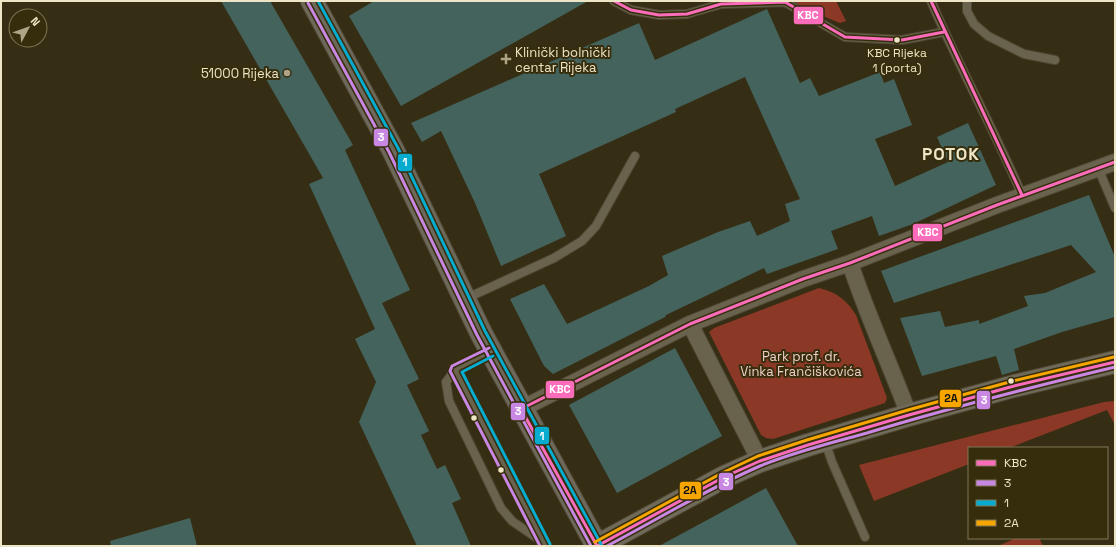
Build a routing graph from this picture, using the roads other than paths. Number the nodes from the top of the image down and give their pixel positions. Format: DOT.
graph roads {
  1 [pos="312,1"];
  2 [pos="614,1"];
  3 [pos="931,1"];
  4 [pos="967,1"];
  5 [pos="720,3"];
  6 [pos="944,32"];
  7 [pos="1055,60"];
  8 [pos="636,156"];
  9 [pos="1115,162"];
  10 [pos="1098,168"];
  11 [pos="1022,196"];
  12 [pos="1115,208"];
  13 [pos="850,263"];
  14 [pos="464,299"];
  15 [pos="690,324"];
  16 [pos="491,352"];
  17 [pos="1115,362"];
  18 [pos="452,373"];
  19 [pos="521,409"];
  20 [pos="909,415"];
  21 [pos="825,440"];
  22 [pos="760,461"];
  23 [pos="865,537"];
  24 [pos="545,545"];
  25 [pos="597,546"];
  1 -- 14 [label="main road"];
  2 -- 5 [label="lane"];
  3 -- 6 [label="lane"];
  4 -- 7 [label="lane"];
  5 -- 6 [label="lane"];
  6 -- 11 [label="lane"];
  8 -- 14 [label="lane"];
  9 -- 10 [label="street"];
  10 -- 11 [label="street"];
  10 -- 12 [label="lane"];
  11 -- 13 [label="street"];
  13 -- 15 [label="street"];
  13 -- 20 [label="street"];
  14 -- 16 [label="main road"];
  15 -- 19 [label="street"];
  15 -- 22 [label="street"];
  16 -- 18 [label="lane"];
  16 -- 19 [label="main road"];
  17 -- 20 [label="main road"];
  18 -- 24 [label="lane"];
  18 -- 24 [label="lane"];
  19 -- 25 [label="main road"];
  20 -- 21 [label="main road"];
  21 -- 22 [label="main road"];
  21 -- 23 [label="lane"];
  22 -- 25 [label="main road"];
}
